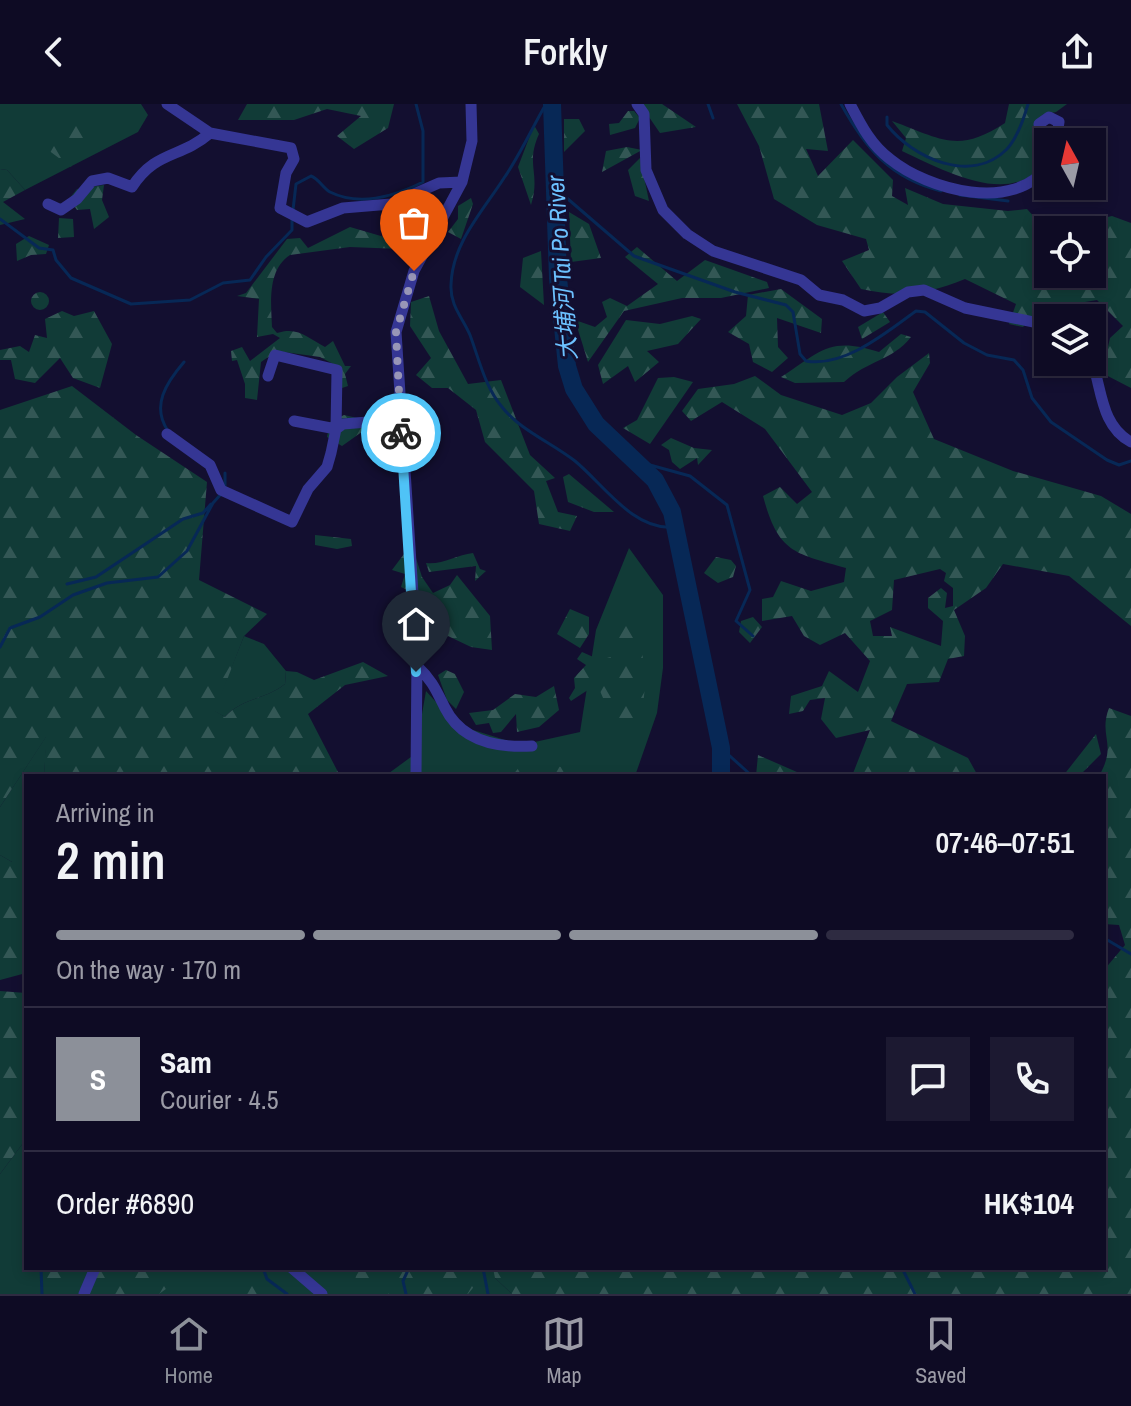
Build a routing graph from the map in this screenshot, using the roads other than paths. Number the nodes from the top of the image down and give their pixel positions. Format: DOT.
graph roads {
  1 [pos="167,104"];
  2 [pos="471,104"];
  3 [pos="637,104"];
  4 [pos="850,104"];
  5 [pos="1039,128"];
  6 [pos="1058,128"];
  7 [pos="210,133"];
  8 [pos="1034,177"];
  9 [pos="462,182"];
  10 [pos="48,204"];
  11 [pos="1034,322"];
  12 [pos="268,376"];
  13 [pos="1096,376"];
  14 [pos="398,401"];
  15 [pos="294,421"];
  16 [pos="336,429"];
  17 [pos="167,434"];
  18 [pos="1131,442"];
  19 [pos="417,666"];
  20 [pos="532,746"];
  21 [pos="416,774"];
  22 [pos="94,1270"];
  23 [pos="294,1270"];
  24 [pos="84,1294"];
  25 [pos="322,1294"];
  1 -- 7 [label="street"];
  2 -- 9 [label="street"];
  3 -- 11 [label="street"];
  4 -- 8 [label="street"];
  5 -- 6 [label="street"];
  7 -- 9 [label="street"];
  7 -- 10 [label="street"];
  9 -- 14 [label="street"];
  12 -- 16 [label="street"];
  13 -- 18 [label="street"];
  14 -- 16 [label="street"];
  14 -- 19 [label="street"];
  15 -- 16 [label="street"];
  16 -- 17 [label="street"];
  19 -- 20 [label="street"];
  19 -- 21 [label="street"];
  22 -- 24 [label="street"];
  23 -- 25 [label="street"];
}
